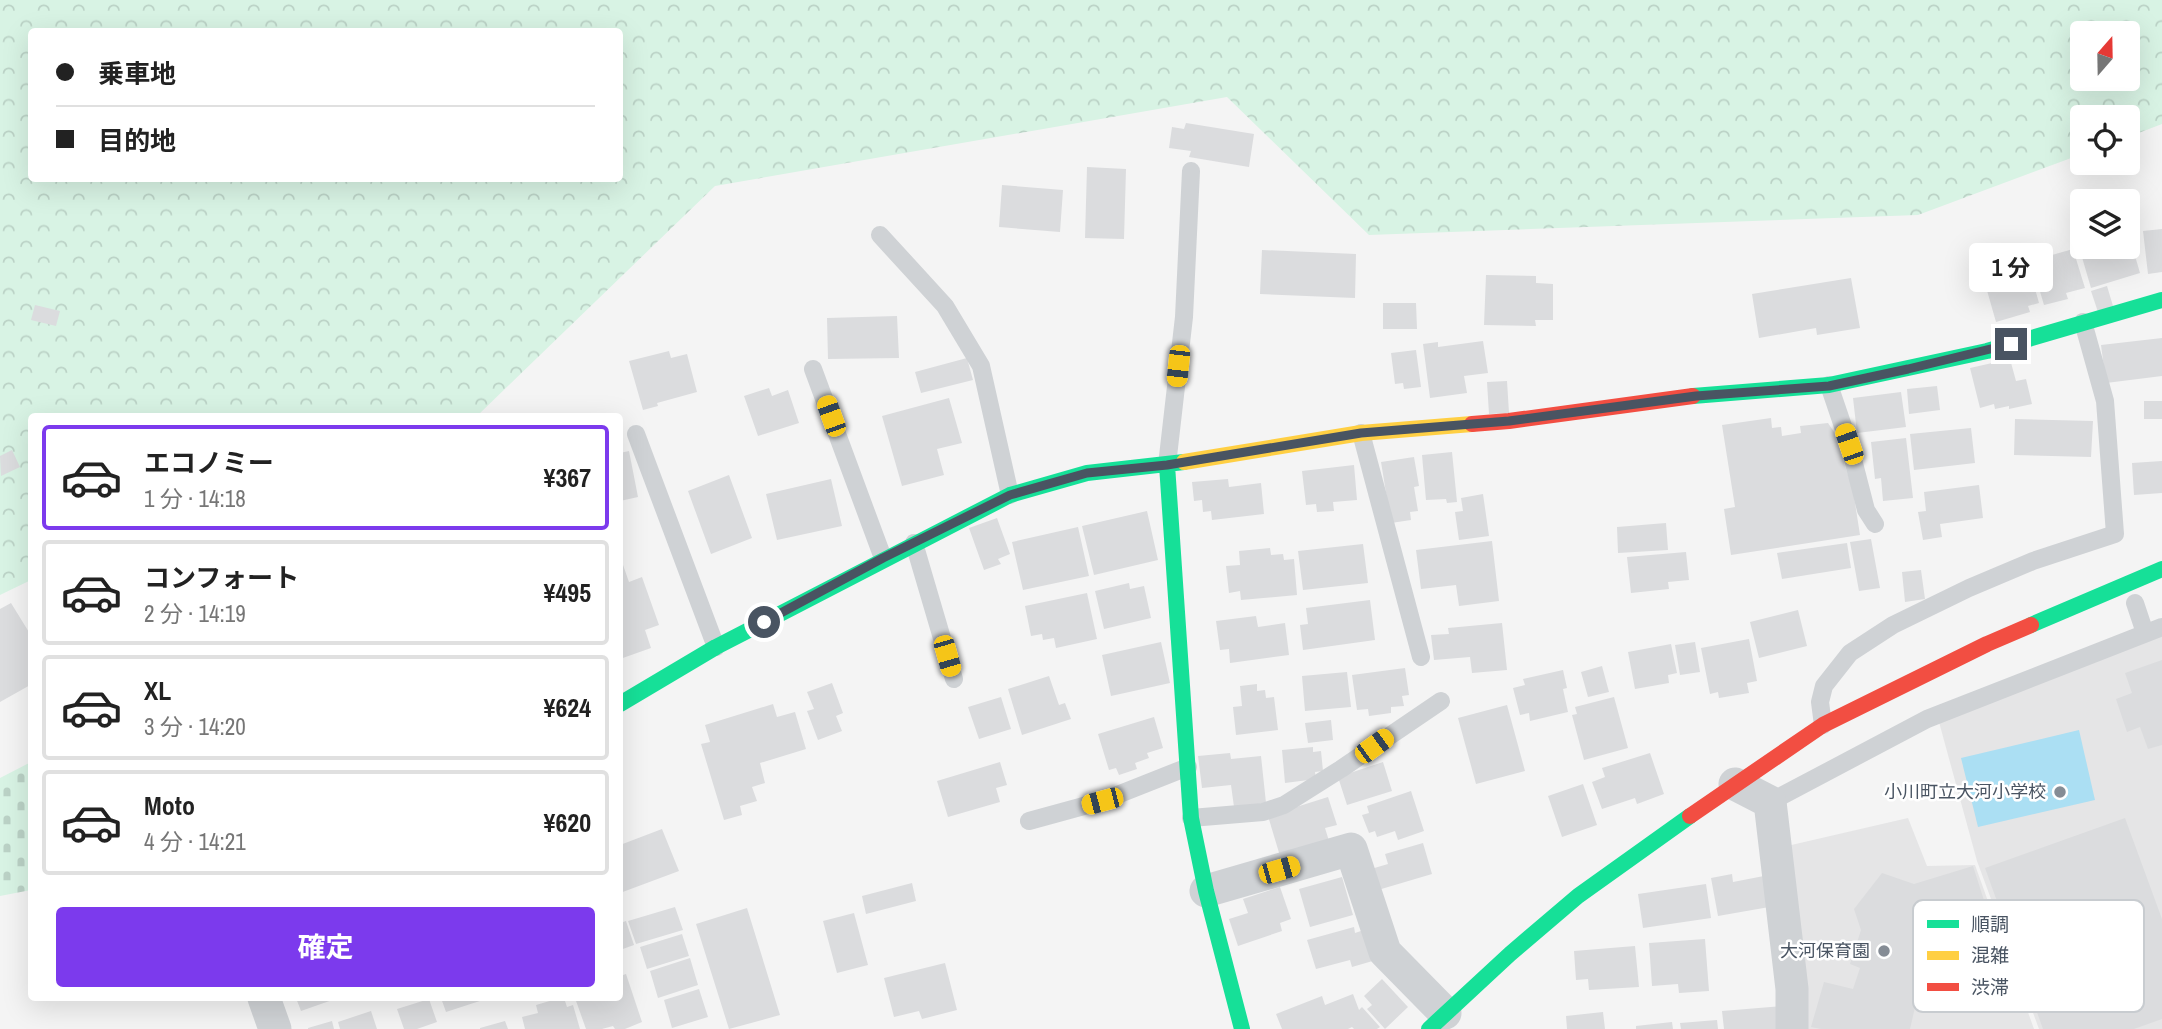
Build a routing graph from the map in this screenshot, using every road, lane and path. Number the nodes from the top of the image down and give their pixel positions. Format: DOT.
graph roads {
  1 [pos="1191,172"];
  2 [pos="880,235"];
  3 [pos="2162,300"];
  4 [pos="2083,322"];
  5 [pos="813,369"];
  6 [pos="1829,386"];
  7 [pos="1361,433"];
  8 [pos="636,434"];
  9 [pos="1167,465"];
  10 [pos="1010,495"];
  11 [pos="1875,524"];
  12 [pos="914,542"];
  13 [pos="883,558"];
  14 [pos="2162,569"];
  15 [pos="2135,603"];
  16 [pos="2153,630"];
  17 [pos="716,647"];
  18 [pos="1421,657"];
  19 [pos="954,679"];
  20 [pos="1441,701"];
  21 [pos="623,702"];
  22 [pos="1823,725"];
  23 [pos="1188,767"];
  24 [pos="1735,784"];
  25 [pos="1770,802"];
  26 [pos="1191,818"];
  27 [pos="1030,821"];
  28 [pos="1206,891"];
  29 [pos="265,1001"];
  30 [pos="1437,1021"];
  31 [pos="275,1029"];
  32 [pos="1242,1029"];
  33 [pos="1792,1029"];
  1 -- 9 [label="lane"];
  2 -- 10 [label="lane"];
  3 -- 4 [label="street"];
  4 -- 6 [label="street"];
  4 -- 22 [label="lane"];
  5 -- 13 [label="lane"];
  6 -- 7 [label="street"];
  6 -- 11 [label="lane"];
  7 -- 9 [label="street"];
  7 -- 18 [label="lane"];
  8 -- 17 [label="lane"];
  9 -- 10 [label="street"];
  9 -- 23 [label="street"];
  10 -- 12 [label="street"];
  12 -- 13 [label="street"];
  12 -- 19 [label="lane"];
  13 -- 17 [label="street"];
  14 -- 22 [label="street"];
  15 -- 16 [label="lane"];
  16 -- 25 [label="lane"];
  17 -- 21 [label="street"];
  20 -- 26 [label="lane"];
  22 -- 24 [label="street"];
  23 -- 26 [label="street"];
  23 -- 27 [label="lane"];
  24 -- 25 [label="street"];
  24 -- 30 [label="street"];
  25 -- 33 [label="street"];
  26 -- 28 [label="street"];
  28 -- 30 [label="street"];
  28 -- 32 [label="street"];
  29 -- 31 [label="street"];
}
